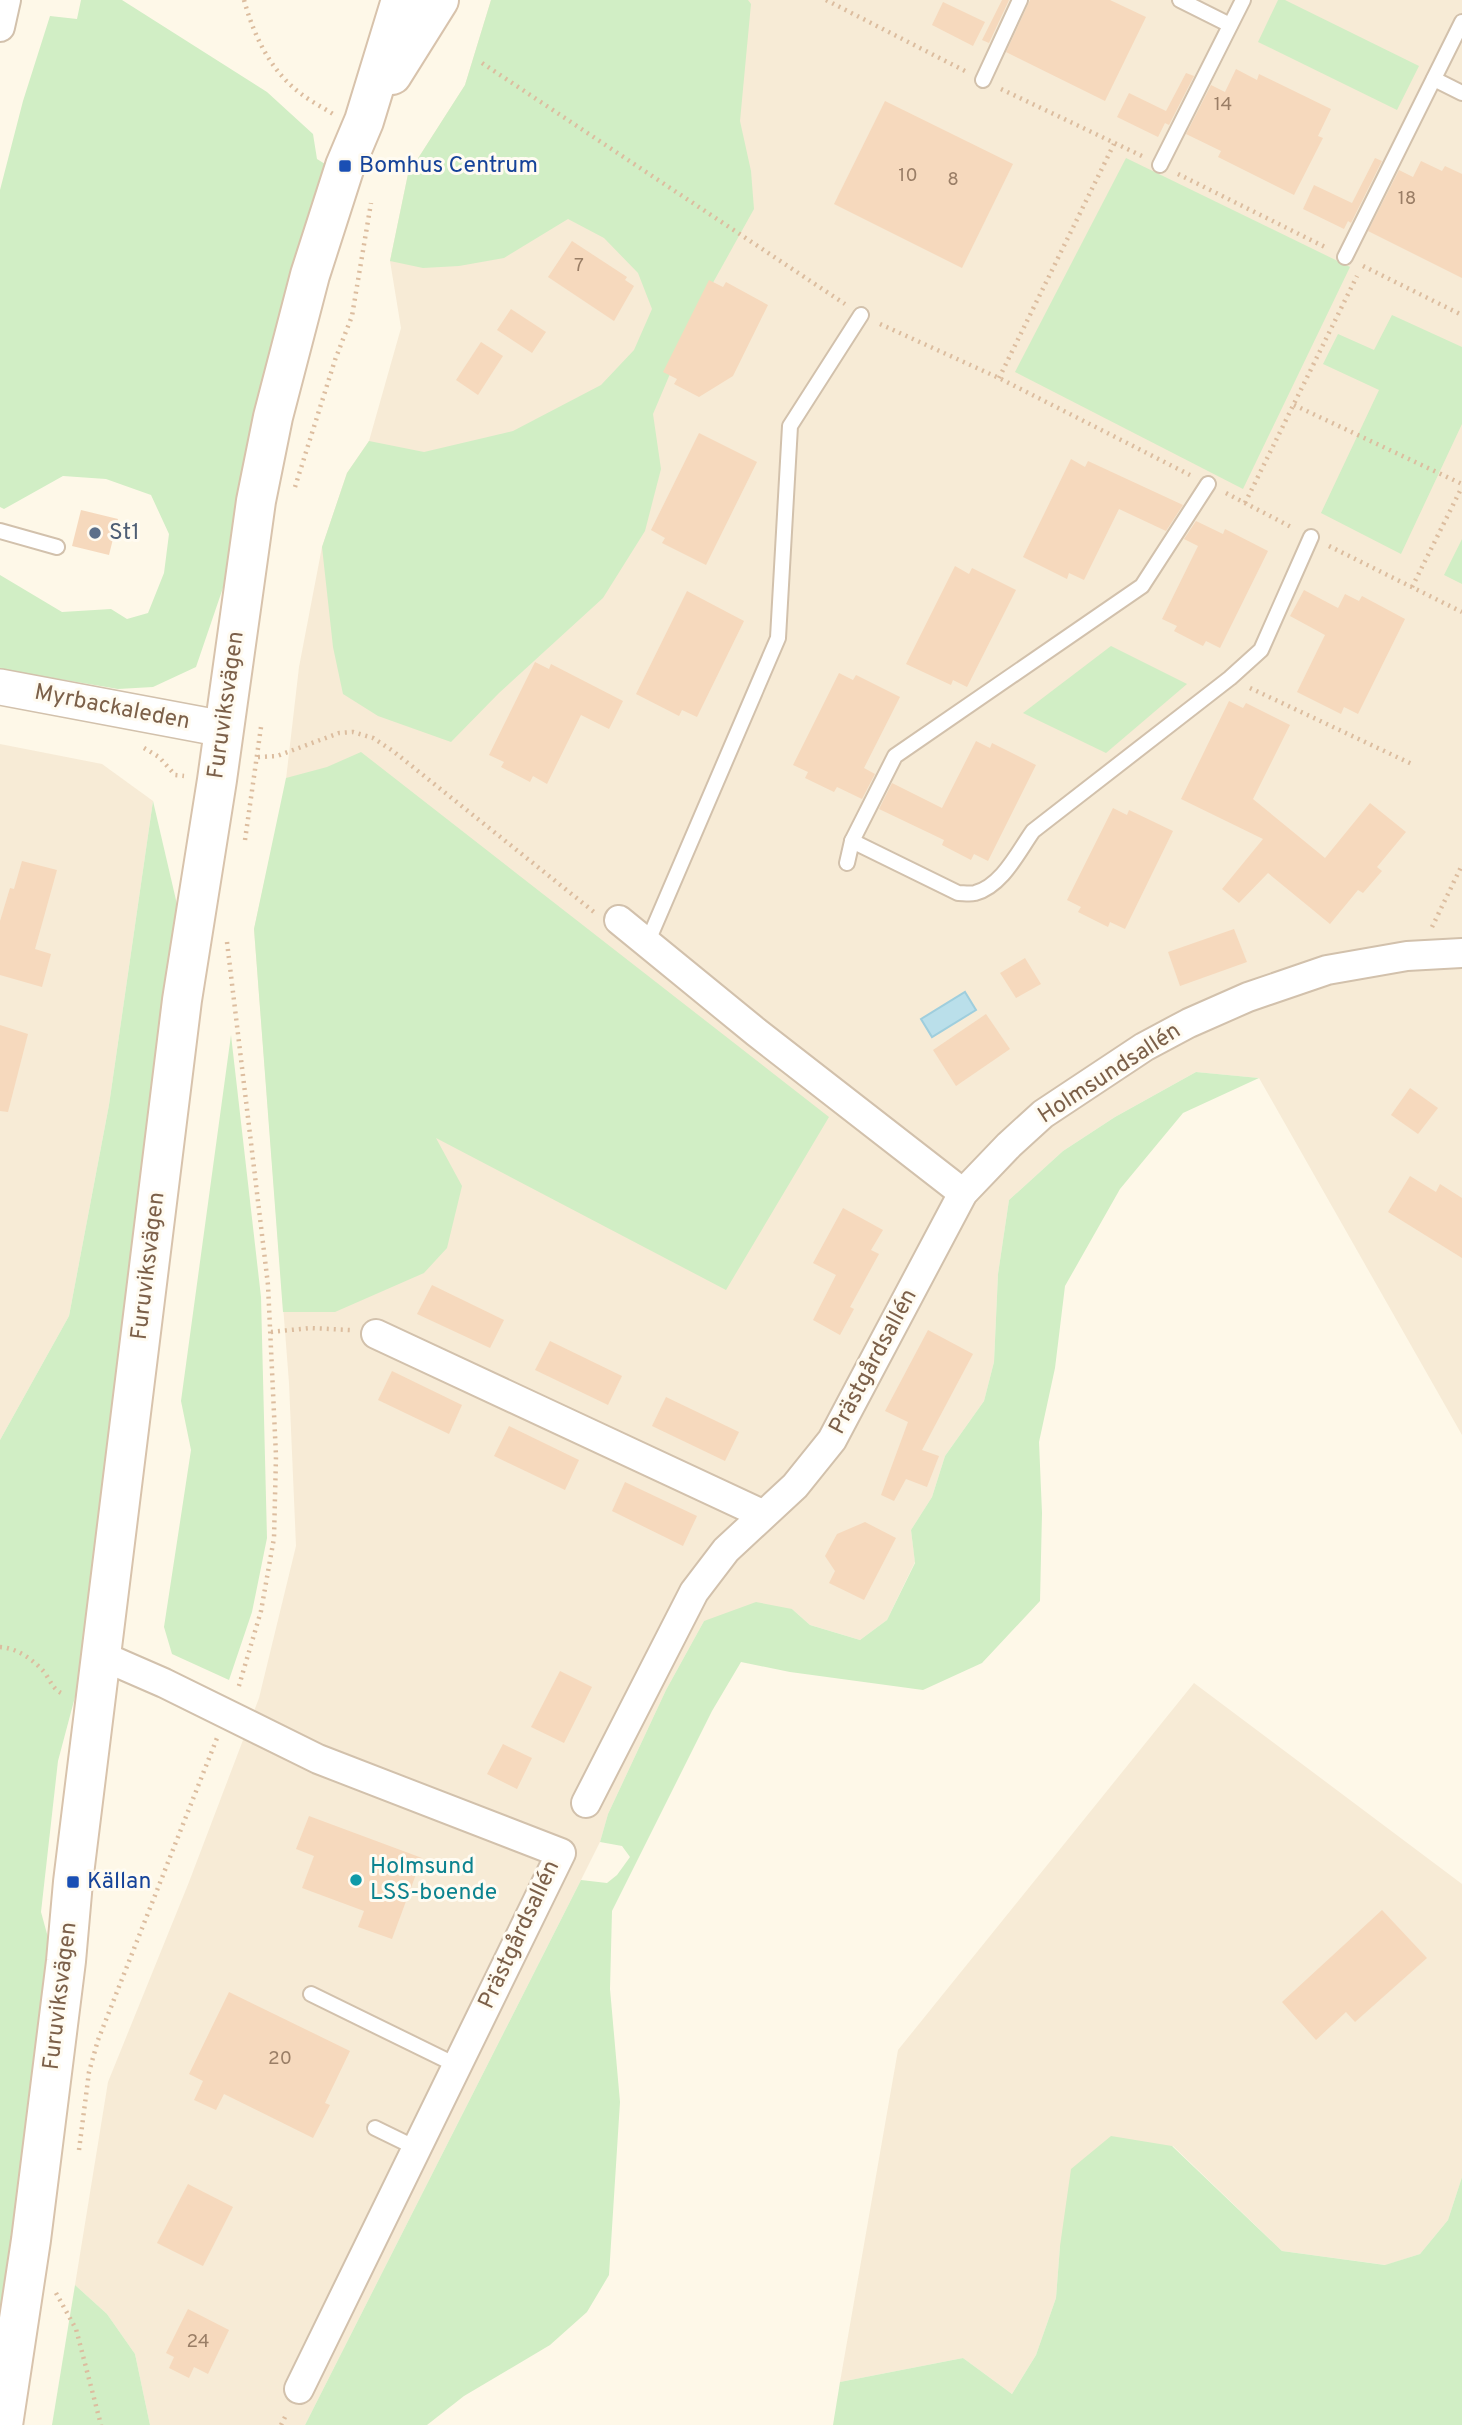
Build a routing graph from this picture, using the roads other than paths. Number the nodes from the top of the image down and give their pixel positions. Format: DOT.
graph roads {
  1 [pos="6,0"];
  2 [pos="401,0"];
  3 [pos="439,0"];
  4 [pos="1020,0"];
  5 [pos="1180,0"];
  6 [pos="1243,0"];
  7 [pos="1462,22"];
  8 [pos="1230,25"];
  9 [pos="0,27"];
  10 [pos="1434,79"];
  11 [pos="982,80"];
  12 [pos="1462,93"];
  13 [pos="353,120"];
  14 [pos="1160,165"];
  15 [pos="1345,257"];
  16 [pos="861,315"];
  17 [pos="1208,484"];
  18 [pos="0,531"];
  19 [pos="1311,537"];
  20 [pos="57,547"];
  21 [pos="0,687"];
  22 [pos="224,729"];
  23 [pos="852,841"];
  24 [pos="847,863"];
  25 [pos="619,920"];
  26 [pos="648,941"];
  27 [pos="1462,953"];
  28 [pos="963,1193"];
  29 [pos="376,1334"];
  30 [pos="762,1514"];
  31 [pos="102,1656"];
  32 [pos="586,1803"];
  33 [pos="311,1994"];
  34 [pos="457,2066"];
  35 [pos="375,2129"];
  36 [pos="416,2148"];
  37 [pos="299,2389"];
  38 [pos="3,2425"];
  1 -- 9 [label="street"];
  2 -- 13 [label="main road, Furuviksvägen"];
  3 -- 13 [label="main road, Furuviksvägen"];
  4 -- 11 [label="lane"];
  5 -- 8 [label="lane"];
  6 -- 8 [label="lane"];
  7 -- 10 [label="lane"];
  8 -- 14 [label="lane"];
  10 -- 12 [label="lane"];
  10 -- 15 [label="lane"];
  13 -- 22 [label="main road, Furuviksvägen"];
  16 -- 26 [label="lane"];
  17 -- 23 [label="lane"];
  18 -- 20 [label="lane"];
  19 -- 23 [label="lane"];
  21 -- 22 [label="street, Myrbackaleden"];
  22 -- 31 [label="main road, Furuviksvägen"];
  23 -- 24 [label="lane"];
  25 -- 26 [label="street"];
  26 -- 28 [label="street"];
  27 -- 28 [label="street, Holmsundsallén"];
  28 -- 30 [label="street, Prästgårdsallén"];
  29 -- 30 [label="street"];
  30 -- 32 [label="street, Prästgårdsallén"];
  31 -- 34 [label="street, Prästgårdsallén"];
  31 -- 38 [label="main road, Furuviksvägen"];
  33 -- 34 [label="lane"];
  34 -- 36 [label="street, Prästgårdsallén"];
  35 -- 36 [label="lane"];
  36 -- 37 [label="street, Prästgårdsallén"];
}
